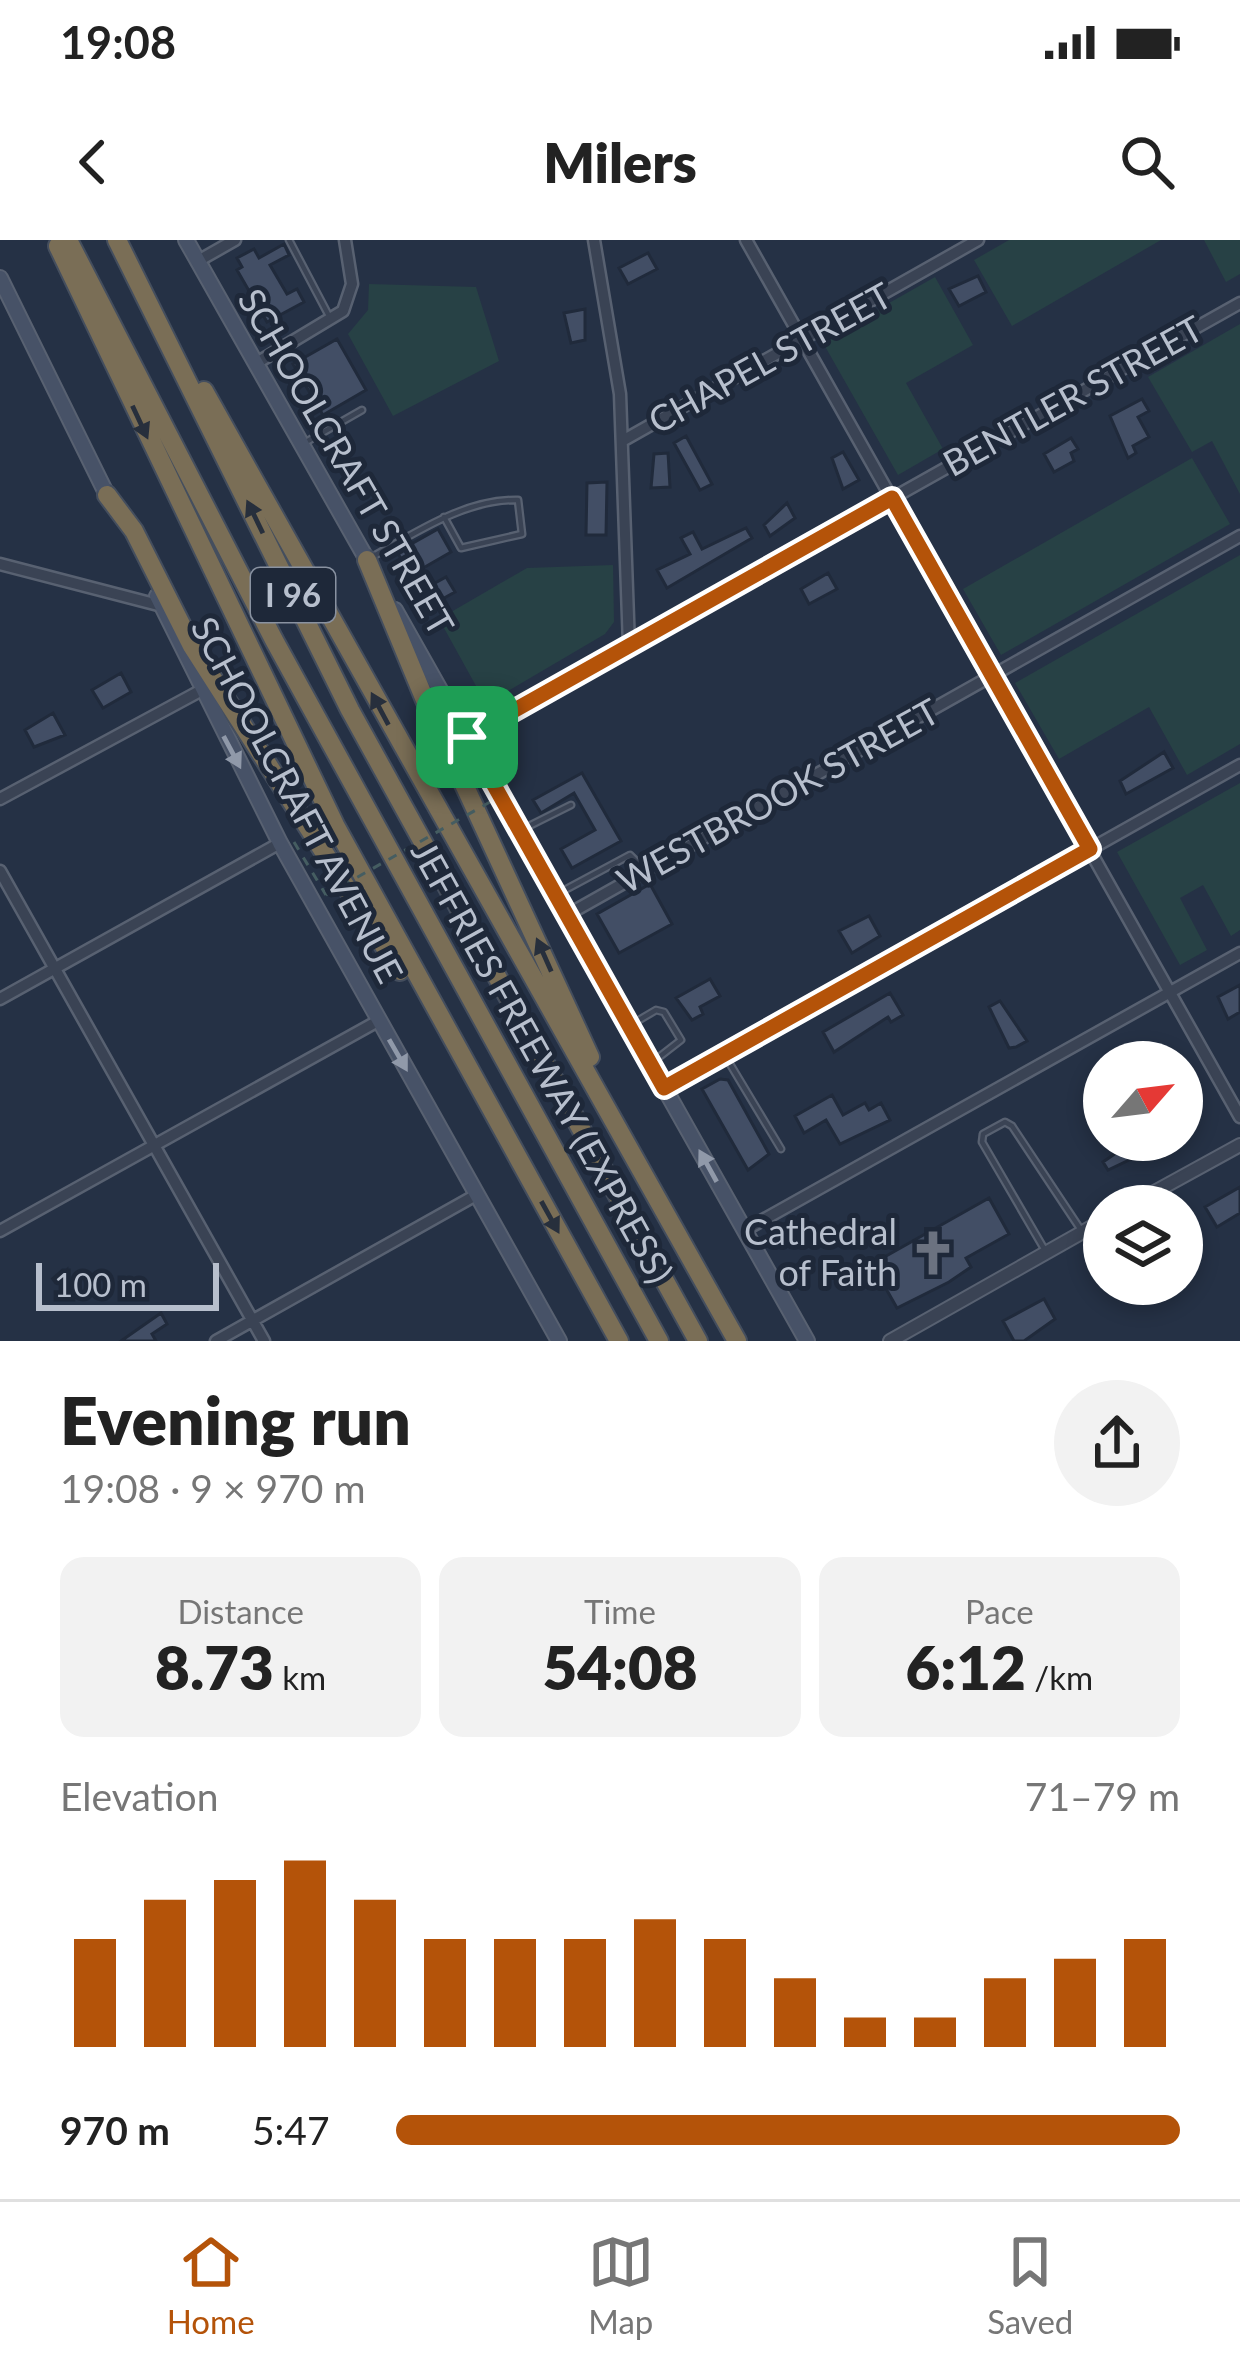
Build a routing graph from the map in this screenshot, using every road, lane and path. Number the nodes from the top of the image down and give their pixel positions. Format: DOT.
graph roads {
  1 [pos="56,240"];
  2 [pos="68,240"];
  3 [pos="117,240"];
  4 [pos="186,240"];
  5 [pos="235,240"];
  6 [pos="289,240"];
  7 [pos="346,240"];
  8 [pos="746,240"];
  9 [pos="978,240"];
  10 [pos="599,241"];
  11 [pos="198,262"];
  12 [pos="131,268"];
  13 [pos="0,278"];
  14 [pos="1240,303"];
  15 [pos="332,321"];
  16 [pos="802,339"];
  17 [pos="256,364"];
  18 [pos="362,410"];
  19 [pos="624,440"];
  20 [pos="301,445"];
  21 [pos="107,495"];
  22 [pos="892,498"];
  23 [pos="444,518"];
  24 [pos="1240,536"];
  25 [pos="367,560"];
  26 [pos="0,564"];
  27 [pos="162,606"];
  28 [pos="629,646"];
  29 [pos="993,676"];
  30 [pos="200,691"];
  31 [pos="467,737"];
  32 [pos="1240,765"];
  33 [pos="0,799"];
  34 [pos="490,802"];
  35 [pos="571,805"];
  36 [pos="520,831"];
  37 [pos="280,843"];
  38 [pos="1090,849"];
  39 [pos="645,870"];
  40 [pos="0,871"];
  41 [pos="556,894"];
  42 [pos="326,895"];
  43 [pos="567,915"];
  44 [pos="1240,953"];
  45 [pos="54,968"];
  46 [pos="1171,992"];
  47 [pos="0,999"];
  48 [pos="378,1021"];
  49 [pos="629,1025"];
  50 [pos="724,1054"];
  51 [pos="651,1063"];
  52 [pos="664,1088"];
  53 [pos="492,1115"];
  54 [pos="1240,1117"];
  55 [pos="1240,1145"];
  56 [pos="154,1146"];
  57 [pos="782,1149"];
  58 [pos="1168,1185"];
  59 [pos="476,1195"];
  60 [pos="745,1230"];
  61 [pos="0,1231"];
  62 [pos="1082,1232"];
  63 [pos="1046,1252"];
  64 [pos="706,1286"];
  65 [pos="253,1321"];
  66 [pos="554,1339"];
  67 [pos="216,1341"];
  68 [pos="264,1341"];
  69 [pos="620,1341"];
  70 [pos="659,1341"];
  71 [pos="698,1341"];
  72 [pos="737,1341"];
  73 [pos="807,1341"];
  74 [pos="890,1341"];
  1 -- 53 [label="highway, I 96, one-way"];
  2 -- 70 [label="highway, JEFFRIES FREEWAY (EXPRESS) / I 96"];
  3 -- 12 [label="highway, I 96"];
  4 -- 11 [label="main road, SCHOOLCRAFT STREET"];
  5 -- 11 [label="street"];
  6 -- 15 [label="lane"];
  7 -- 15 [label="street"];
  8 -- 16 [label="street"];
  9 -- 16 [label="street, CHAPEL STREET"];
  10 -- 19 [label="street"];
  11 -- 17 [label="main road, SCHOOLCRAFT STREET"];
  64 -- 12 [label="highway, I 96, one-way"];
  71 -- 12 [label="highway, JEFFRIES FREEWAY (EXPRESS) / I 96, one-way"];
  13 -- 21 [label="main road, SCHOOLCRAFT AVENUE"];
  14 -- 22 [label="street, BENTLER STREET"];
  15 -- 17 [label="street"];
  16 -- 19 [label="street, CHAPEL STREET"];
  16 -- 22 [label="street"];
  17 -- 20 [label="main road, SCHOOLCRAFT STREET"];
  18 -- 20 [label="lane"];
  19 -- 28 [label="street"];
  20 -- 25 [label="main road, SCHOOLCRAFT STREET"];
  21 -- 27 [label="main road, SCHOOLCRAFT AVENUE"];
  21 -- 53 [label="highway"];
  22 -- 28 [label="street, BENTLER STREET"];
  22 -- 29 [label="street"];
  23 -- 23 [label="lane"];
  23 -- 25 [label="lane"];
  24 -- 29 [label="street, WESTBROOK STREET"];
  25 -- 31 [label="main road, SCHOOLCRAFT STREET"];
  64 -- 25 [label="highway, one-way"];
  26 -- 27 [label="street"];
  27 -- 30 [label="main road, SCHOOLCRAFT AVENUE"];
  28 -- 31 [label="street, BENTLER STREET"];
  29 -- 38 [label="street"];
  29 -- 39 [label="street, WESTBROOK STREET"];
  30 -- 33 [label="street"];
  30 -- 37 [label="main road, SCHOOLCRAFT AVENUE, one-way"];
  31 -- 36 [label="main road, SCHOOLCRAFT STREET"];
  32 -- 38 [label="street"];
  34 -- 42 [label="path, bridge"];
  35 -- 36 [label="lane"];
  36 -- 41 [label="main road, SCHOOLCRAFT STREET"];
  37 -- 45 [label="street"];
  37 -- 48 [label="main road, SCHOOLCRAFT AVENUE"];
  38 -- 46 [label="street"];
  38 -- 50 [label="street"];
  39 -- 41 [label="lane"];
  39 -- 43 [label="street, WESTBROOK STREET"];
  40 -- 45 [label="street"];
  41 -- 43 [label="main road, SCHOOLCRAFT STREET"];
  43 -- 49 [label="main road, SCHOOLCRAFT STREET"];
  44 -- 46 [label="street"];
  45 -- 47 [label="street"];
  45 -- 56 [label="street"];
  46 -- 54 [label="street"];
  46 -- 60 [label="street"];
  48 -- 56 [label="street"];
  48 -- 59 [label="main road, SCHOOLCRAFT AVENUE, one-way"];
  49 -- 51 [label="main road, SCHOOLCRAFT STREET"];
  49 -- 51 [label="lane"];
  50 -- 52 [label="street"];
  50 -- 57 [label="lane"];
  51 -- 52 [label="main road, SCHOOLCRAFT STREET"];
  60 -- 52 [label="main road, SCHOOLCRAFT STREET, one-way"];
  53 -- 69 [label="highway, I 96, one-way"];
  55 -- 58 [label="street"];
  56 -- 61 [label="street"];
  56 -- 65 [label="street"];
  59 -- 65 [label="street"];
  59 -- 66 [label="main road, SCHOOLCRAFT AVENUE"];
  60 -- 73 [label="main road, SCHOOLCRAFT STREET"];
  62 -- 63 [label="street"];
  62 -- 63 [label="lane"];
  63 -- 74 [label="street"];
  64 -- 72 [label="highway, I 96"];
  65 -- 67 [label="street"];
  65 -- 68 [label="street"];
}
